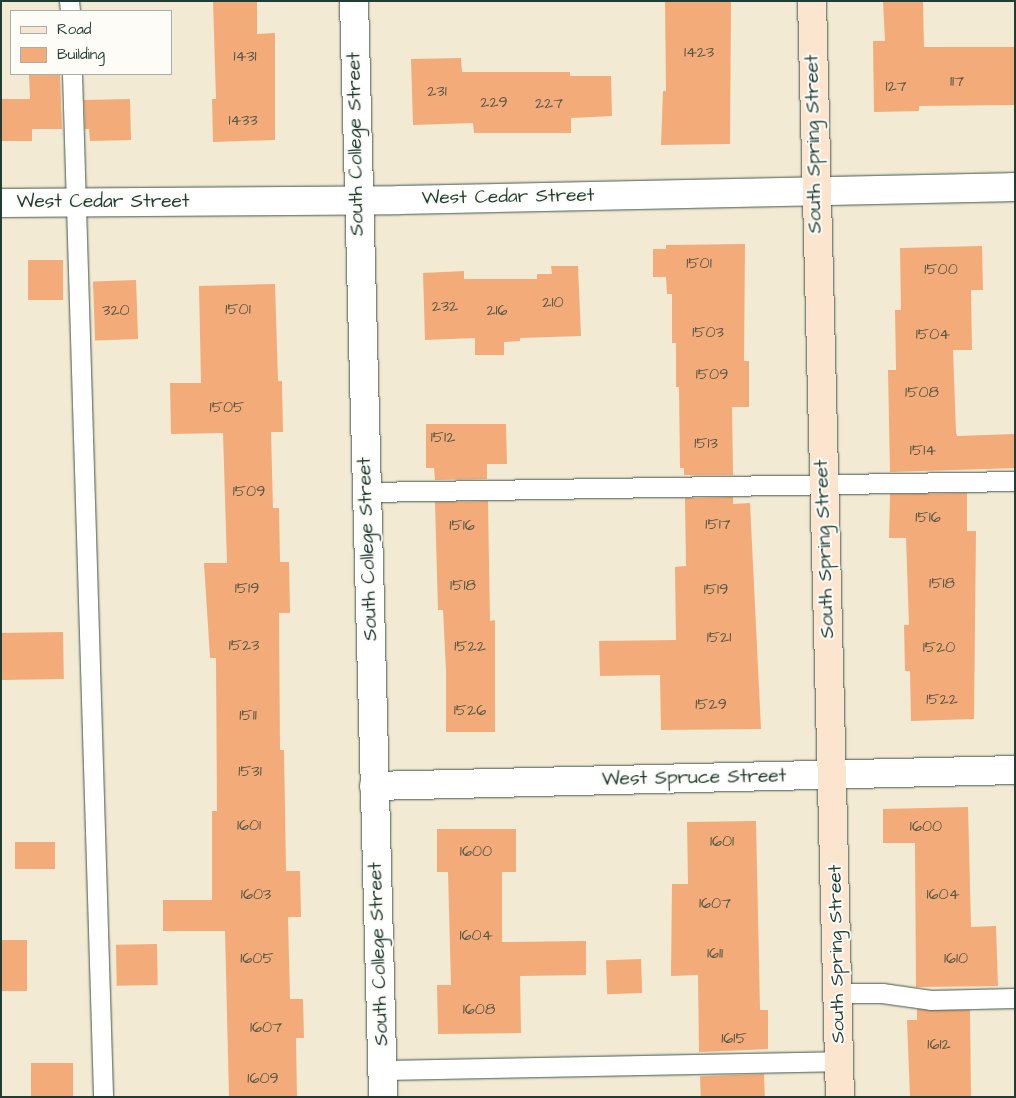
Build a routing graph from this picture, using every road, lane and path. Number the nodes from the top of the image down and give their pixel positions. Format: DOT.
graph roads {
  1 [pos="354,1"];
  2 [pos="812,1"];
  3 [pos="72,75"];
  4 [pos="1015,187"];
  5 [pos="815,190"];
  6 [pos="357,200"];
  7 [pos="76,202"];
  8 [pos="1,203"];
  9 [pos="1015,481"];
  10 [pos="823,486"];
  11 [pos="367,492"];
  12 [pos="1015,770"];
  13 [pos="833,774"];
  14 [pos="374,786"];
  15 [pos="838,993"];
  16 [pos="1015,998"];
  17 [pos="839,1061"];
  18 [pos="382,1070"];
  19 [pos="103,1097"];
  20 [pos="383,1097"];
  21 [pos="840,1097"];
  1 -- 6 [label="street, South College Street"];
  2 -- 5 [label="street, South Spring Street"];
  3 -- 7 [label="lane"];
  4 -- 5 [label="street, West Cedar Street"];
  5 -- 6 [label="street, West Cedar Street"];
  5 -- 10 [label="street, South Spring Street"];
  6 -- 7 [label="street, West Cedar Street"];
  6 -- 11 [label="street, South College Street"];
  7 -- 8 [label="street, West Cedar Street"];
  7 -- 19 [label="lane"];
  9 -- 10 [label="lane"];
  10 -- 11 [label="lane"];
  10 -- 13 [label="street, South Spring Street"];
  11 -- 14 [label="street, South College Street"];
  12 -- 13 [label="street, West Spruce Street"];
  13 -- 14 [label="street, West Spruce Street"];
  13 -- 15 [label="street, South Spring Street"];
  14 -- 18 [label="street, South College Street"];
  15 -- 16 [label="lane"];
  15 -- 17 [label="street, South Spring Street"];
  17 -- 18 [label="lane"];
  17 -- 21 [label="street, South Spring Street"];
  18 -- 20 [label="street, South College Street"];
}
